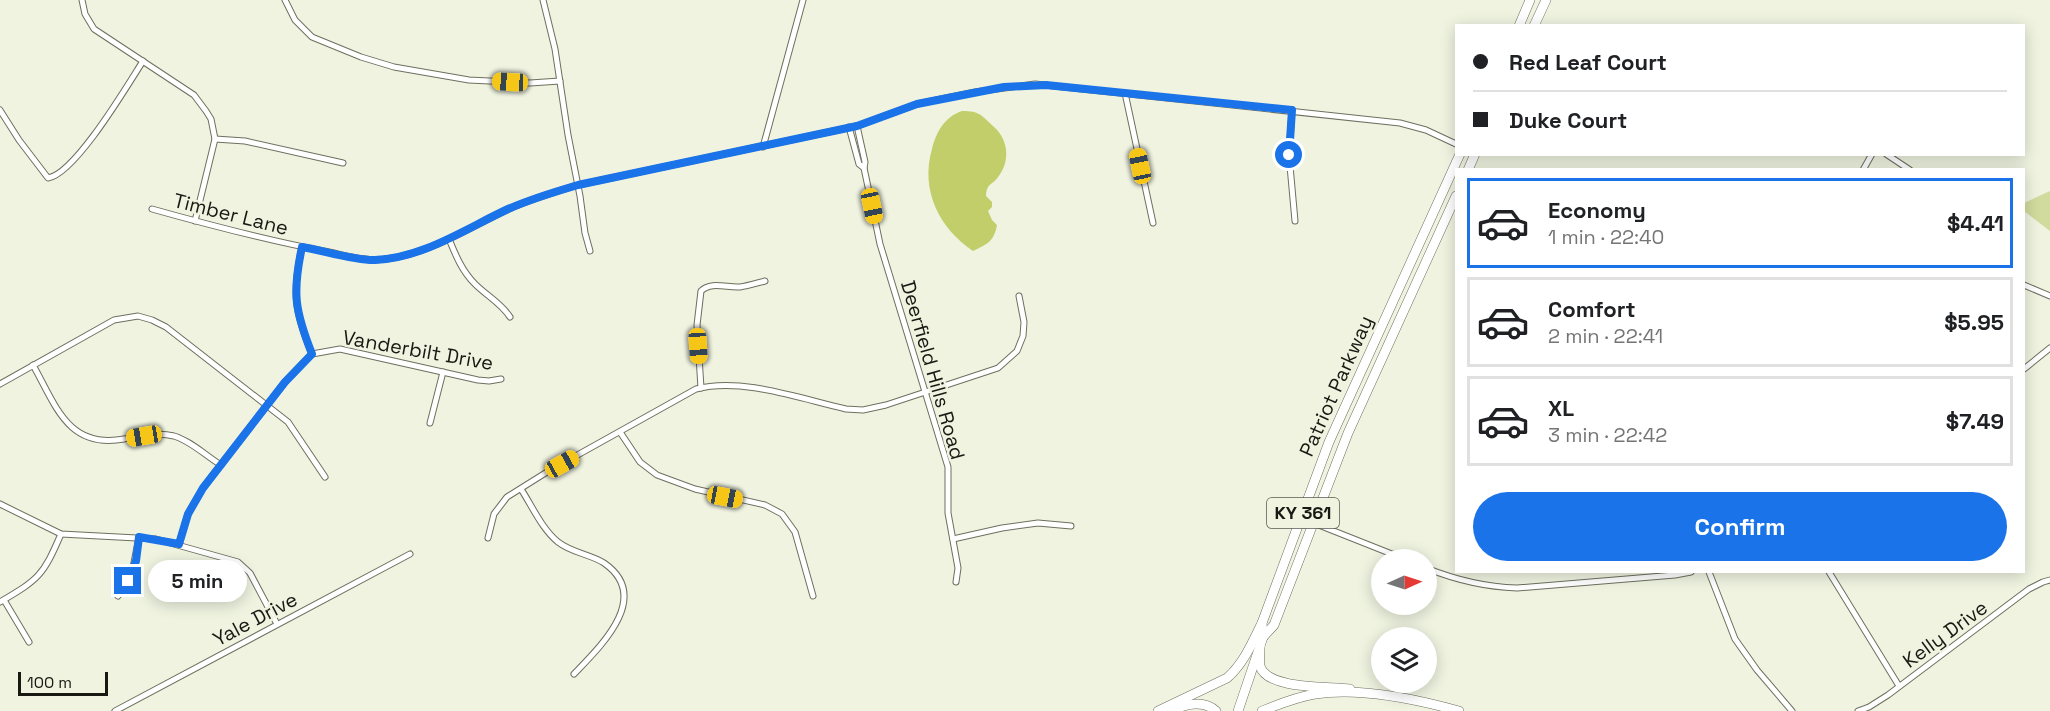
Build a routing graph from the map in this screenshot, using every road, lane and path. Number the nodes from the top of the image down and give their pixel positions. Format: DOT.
graph roads {
  1 [pos="82,0"];
  2 [pos="285,0"];
  3 [pos="543,0"];
  4 [pos="803,0"];
  5 [pos="1530,0"];
  6 [pos="1546,0"];
  7 [pos="1520,24"];
  8 [pos="1535,24"];
  9 [pos="143,62"];
  10 [pos="560,81"];
  11 [pos="1125,93"];
  12 [pos="0,110"];
  13 [pos="1292,110"];
  14 [pos="857,126"];
  15 [pos="849,127"];
  16 [pos="215,139"];
  17 [pos="1455,144"];
  18 [pos="763,147"];
  19 [pos="1459,156"];
  20 [pos="1889,156"];
  21 [pos="343,163"];
  22 [pos="864,168"];
  23 [pos="1907,168"];
  24 [pos="578,185"];
  25 [pos="1455,198"];
  26 [pos="152,209"];
  27 [pos="195,221"];
  28 [pos="1295,221"];
  29 [pos="1153,223"];
  30 [pos="449,239"];
  31 [pos="302,247"];
  32 [pos="590,251"];
  33 [pos="765,281"];
  34 [pos="2025,285"];
  35 [pos="1019,296"];
  36 [pos="2050,296"];
  37 [pos="510,317"];
  38 [pos="2050,348"];
  39 [pos="312,354"];
  40 [pos="33,365"];
  41 [pos="2025,368"];
  42 [pos="443,372"];
  43 [pos="501,379"];
  44 [pos="0,384"];
  45 [pos="701,388"];
  46 [pos="924,394"];
  47 [pos="268,405"];
  48 [pos="430,423"];
  49 [pos="620,432"];
  50 [pos="221,465"];
  51 [pos="325,477"];
  52 [pos="521,489"];
  53 [pos="0,504"];
  54 [pos="1301,518"];
  55 [pos="1312,523"];
  56 [pos="1071,526"];
  57 [pos="61,534"];
  58 [pos="139,537"];
  59 [pos="488,538"];
  60 [pos="953,539"];
  61 [pos="179,544"];
  62 [pos="1379,549"];
  63 [pos="410,554"];
  64 [pos="1437,572"];
  65 [pos="1685,573"];
  66 [pos="1709,573"];
  67 [pos="1830,573"];
  68 [pos="2050,580"];
  69 [pos="956,582"];
  70 [pos="118,596"];
  71 [pos="813,596"];
  72 [pos="2,601"];
  73 [pos="1262,623"];
  74 [pos="277,624"];
  75 [pos="1263,637"];
  76 [pos="29,642"];
  77 [pos="1260,647"];
  78 [pos="574,674"];
  79 [pos="1899,686"];
  80 [pos="1391,696"];
  81 [pos="115,711"];
  82 [pos="1158,711"];
  83 [pos="1171,711"];
  84 [pos="1216,711"];
  85 [pos="1238,711"];
  86 [pos="1262,711"];
  87 [pos="1459,711"];
  88 [pos="1792,711"];
  89 [pos="1858,711"];
  1 -- 9 [label="street"];
  2 -- 10 [label="street"];
  3 -- 10 [label="street"];
  4 -- 18 [label="street"];
  5 -- 7 [label="main road"];
  6 -- 8 [label="main road"];
  9 -- 12 [label="street"];
  9 -- 16 [label="street"];
  10 -- 24 [label="street"];
  11 -- 13 [label="street, Timber Lane"];
  11 -- 14 [label="street, Timber Lane"];
  11 -- 29 [label="street"];
  13 -- 17 [label="street, Timber Lane"];
  13 -- 28 [label="street"];
  14 -- 15 [label="street, Timber Lane"];
  14 -- 22 [label="street, Deerfield Hills Road"];
  15 -- 18 [label="street, Timber Lane"];
  15 -- 22 [label="street, Deerfield Hills Road"];
  16 -- 21 [label="street"];
  16 -- 27 [label="street"];
  18 -- 24 [label="street, Timber Lane"];
  19 -- 54 [label="main road, Patriot Parkway / KY 361"];
  20 -- 23 [label="street"];
  22 -- 46 [label="street, Deerfield Hills Road"];
  24 -- 30 [label="street, Timber Lane"];
  24 -- 32 [label="street"];
  25 -- 55 [label="main road, Patriot Parkway / KY 361"];
  26 -- 27 [label="street, Timber Lane"];
  27 -- 31 [label="street, Timber Lane"];
  30 -- 31 [label="street, Timber Lane"];
  30 -- 37 [label="street"];
  31 -- 39 [label="street"];
  33 -- 45 [label="street"];
  34 -- 36 [label="street"];
  35 -- 46 [label="street"];
  38 -- 41 [label="street"];
  39 -- 42 [label="street, Vanderbilt Drive"];
  39 -- 47 [label="street, Vanderbilt Drive"];
  40 -- 44 [label="street"];
  40 -- 47 [label="street"];
  40 -- 50 [label="street"];
  42 -- 43 [label="street, Vanderbilt Drive"];
  42 -- 48 [label="street"];
  45 -- 46 [label="street"];
  45 -- 49 [label="street"];
  46 -- 60 [label="street, Deerfield Hills Road"];
  47 -- 50 [label="street, Vanderbilt Drive"];
  47 -- 51 [label="street"];
  49 -- 52 [label="street"];
  49 -- 71 [label="street"];
  50 -- 61 [label="street, Vanderbilt Drive"];
  52 -- 59 [label="street"];
  52 -- 78 [label="street"];
  53 -- 57 [label="street"];
  54 -- 55 [label="street"];
  54 -- 73 [label="main road, Patriot Parkway / KY 361"];
  55 -- 62 [label="street"];
  55 -- 75 [label="main road, Patriot Parkway / KY 361"];
  56 -- 60 [label="street"];
  57 -- 58 [label="street"];
  57 -- 72 [label="street"];
  58 -- 61 [label="street"];
  58 -- 70 [label="street"];
  60 -- 69 [label="street, Deerfield Hills Road"];
  61 -- 74 [label="street"];
  63 -- 74 [label="street, Yale Drive"];
  64 -- 65 [label="street"];
  66 -- 88 [label="street"];
  67 -- 79 [label="street"];
  68 -- 79 [label="street, Kelly Drive"];
  72 -- 76 [label="street"];
  73 -- 75 [label="main road, Patriot Parkway / KY 361"];
  73 -- 82 [label="main road"];
  74 -- 81 [label="street, Yale Drive"];
  75 -- 77 [label="main road, Patriot Parkway / KY 361"];
  77 -- 80 [label="main road"];
  77 -- 85 [label="main road, Patriot Parkway / KY 361"];
  79 -- 89 [label="street, Kelly Drive"];
  80 -- 86 [label="main road"];
  80 -- 87 [label="main road"];
  83 -- 84 [label="main road"];
}
